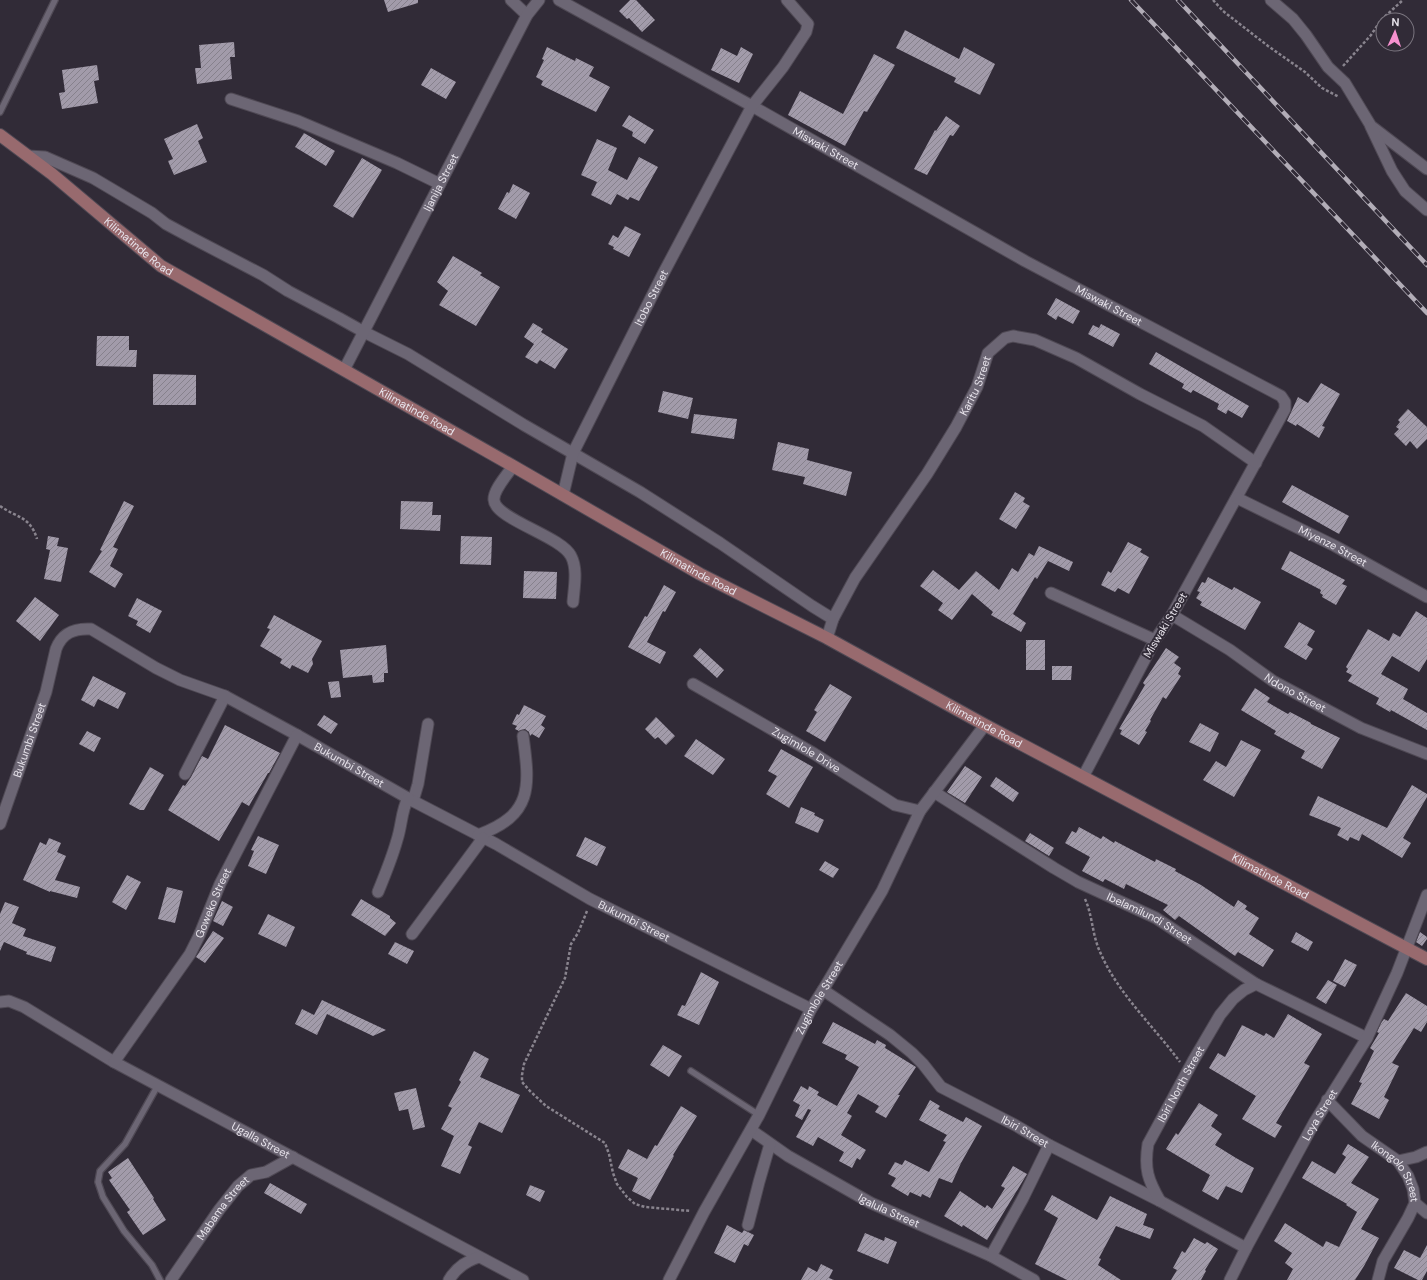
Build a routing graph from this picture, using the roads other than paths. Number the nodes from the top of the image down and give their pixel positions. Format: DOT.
graph roads {
  1 [pos="55,0"];
  2 [pos="511,0"];
  3 [pos="540,0"];
  4 [pos="559,0"];
  5 [pos="787,0"];
  6 [pos="1271,0"];
  7 [pos="528,15"];
  8 [pos="231,99"];
  9 [pos="752,106"];
  10 [pos="0,112"];
  11 [pos="1371,126"];
  12 [pos="0,135"];
  13 [pos="28,156"];
  14 [pos="1427,169"];
  15 [pos="440,184"];
  16 [pos="1427,210"];
  17 [pos="364,332"];
  18 [pos="344,370"];
  19 [pos="573,453"];
  20 [pos="1256,463"];
  21 [pos="513,466"];
  22 [pos="563,495"];
  23 [pos="1237,498"];
  24 [pos="1050,593"];
  25 [pos="1427,597"];
  26 [pos="573,602"];
  27 [pos="1172,615"];
  28 [pos="833,619"];
  29 [pos="827,638"];
  30 [pos="1155,640"];
  31 [pos="693,684"];
  32 [pos="224,696"];
  33 [pos="428,724"];
  34 [pos="985,725"];
  35 [pos="297,735"];
  36 [pos="523,736"];
  37 [pos="1427,754"];
  38 [pos="185,774"];
  39 [pos="1083,777"];
  40 [pos="934,792"];
  41 [pos="411,799"];
  42 [pos="920,811"];
  43 [pos="0,824"];
  44 [pos="480,836"];
  45 [pos="378,892"];
  46 [pos="1427,896"];
  47 [pos="412,934"];
  48 [pos="1407,948"];
  49 [pos="1427,959"];
  50 [pos="1256,984"];
  51 [pos="823,990"];
  52 [pos="0,994"];
  53 [pos="4,1002"];
  54 [pos="811,1009"];
  55 [pos="1367,1038"];
  56 [pos="114,1062"];
  57 [pos="691,1071"];
  58 [pos="158,1085"];
  59 [pos="1327,1100"];
  60 [pos="759,1115"];
  61 [pos="751,1130"];
  62 [pos="770,1144"];
  63 [pos="1049,1146"];
  64 [pos="1427,1152"];
  65 [pos="293,1157"];
  66 [pos="1398,1161"];
  67 [pos="1160,1201"];
  68 [pos="1415,1203"];
  69 [pos="1427,1213"];
  70 [pos="748,1225"];
  71 [pos="1246,1248"];
  72 [pos="991,1256"];
  73 [pos="479,1257"];
  74 [pos="160,1280"];
  75 [pos="171,1280"];
  76 [pos="449,1280"];
  77 [pos="523,1280"];
  78 [pos="669,1280"];
  79 [pos="1034,1280"];
  80 [pos="1230,1280"];
  81 [pos="1378,1280"];
  1 -- 10 [label="lane"];
  2 -- 7 [label="street"];
  3 -- 7 [label="street, Ijanija Street"];
  4 -- 9 [label="street, Miswaki Street"];
  5 -- 9 [label="street, Itobo Street"];
  6 -- 11 [label="street"];
  7 -- 15 [label="street, Ijanija Street"];
  8 -- 15 [label="street"];
  9 -- 19 [label="street, Itobo Street"];
  9 -- 20 [label="street, Miswaki Street"];
  11 -- 14 [label="street"];
  11 -- 16 [label="street"];
  12 -- 13 [label="main road, Kilimatinde Road"];
  13 -- 17 [label="street"];
  13 -- 18 [label="main road, Kilimatinde Road"];
  15 -- 17 [label="street, Ijanija Street"];
  17 -- 18 [label="street, Ijanija Street"];
  17 -- 19 [label="street"];
  18 -- 21 [label="main road, Kilimatinde Road"];
  19 -- 22 [label="street, Itobo Street"];
  19 -- 28 [label="street"];
  20 -- 23 [label="street, Miswaki Street"];
  20 -- 28 [label="street, Karitu Street"];
  21 -- 22 [label="main road, Kilimatinde Road"];
  21 -- 26 [label="street"];
  22 -- 29 [label="main road, Kilimatinde Road"];
  23 -- 25 [label="street, Miyenze Street"];
  23 -- 27 [label="street, Miswaki Street"];
  24 -- 30 [label="street"];
  27 -- 30 [label="street, Miswaki Street"];
  27 -- 37 [label="street, Ndono Street"];
  28 -- 29 [label="street, Karitu Street"];
  29 -- 34 [label="main road, Kilimatinde Road"];
  30 -- 39 [label="street, Miswaki Street"];
  31 -- 42 [label="street, Zugimlole Drive"];
  32 -- 35 [label="street, Bukumbi Street"];
  32 -- 38 [label="street"];
  32 -- 43 [label="street, Bukumbi Street"];
  33 -- 41 [label="street"];
  34 -- 39 [label="main road, Kilimatinde Road"];
  34 -- 40 [label="street, Zugimlole Street"];
  35 -- 41 [label="street, Bukumbi Street"];
  35 -- 56 [label="street, Goweko Street"];
  36 -- 44 [label="street"];
  39 -- 48 [label="main road, Kilimatinde Road"];
  40 -- 42 [label="street, Zugimlole Street"];
  40 -- 50 [label="street, Ibelamilundi Street"];
  41 -- 44 [label="street, Bukumbi Street"];
  41 -- 45 [label="street"];
  42 -- 51 [label="street, Zugimlole Street"];
  44 -- 47 [label="street"];
  44 -- 54 [label="street, Bukumbi Street"];
  46 -- 48 [label="street, Loya Street"];
  48 -- 49 [label="main road, Kilimatinde Road"];
  48 -- 55 [label="street, Loya Street"];
  50 -- 55 [label="street, Ibelamilundi Street"];
  50 -- 67 [label="street, Ibiri North Street"];
  51 -- 54 [label="street, Zugimlole Street"];
  51 -- 63 [label="street, Ibiri Street"];
  52 -- 53 [label="street, Ugalla Street"];
  53 -- 56 [label="street, Ugalla Street"];
  54 -- 60 [label="street, Zugimlole Street"];
  55 -- 59 [label="street, Loya Street"];
  56 -- 58 [label="street, Ugalla Street"];
  57 -- 60 [label="lane"];
  58 -- 65 [label="street, Ugalla Street"];
  58 -- 74 [label="lane"];
  59 -- 66 [label="street, Ikongolo Street"];
  59 -- 71 [label="street, Loya Street"];
  60 -- 61 [label="street, Zugimlole Street"];
  61 -- 62 [label="street, Igalula Street"];
  61 -- 78 [label="street, Zugimlole Street"];
  62 -- 70 [label="street"];
  62 -- 72 [label="street, Igalula Street"];
  63 -- 67 [label="street, Ibiri Street"];
  63 -- 72 [label="street"];
  64 -- 66 [label="street"];
  65 -- 73 [label="street, Ugalla Street"];
  65 -- 75 [label="street, Mabama Street"];
  66 -- 68 [label="street, Ikongolo Street"];
  67 -- 71 [label="street, Ibiri Street"];
  68 -- 69 [label="street"];
  68 -- 81 [label="street, Ikongolo Street"];
  71 -- 80 [label="street, Loya Street"];
  72 -- 79 [label="street, Igalula Street"];
  73 -- 76 [label="street"];
  73 -- 77 [label="street, Ugalla Street"];
}
